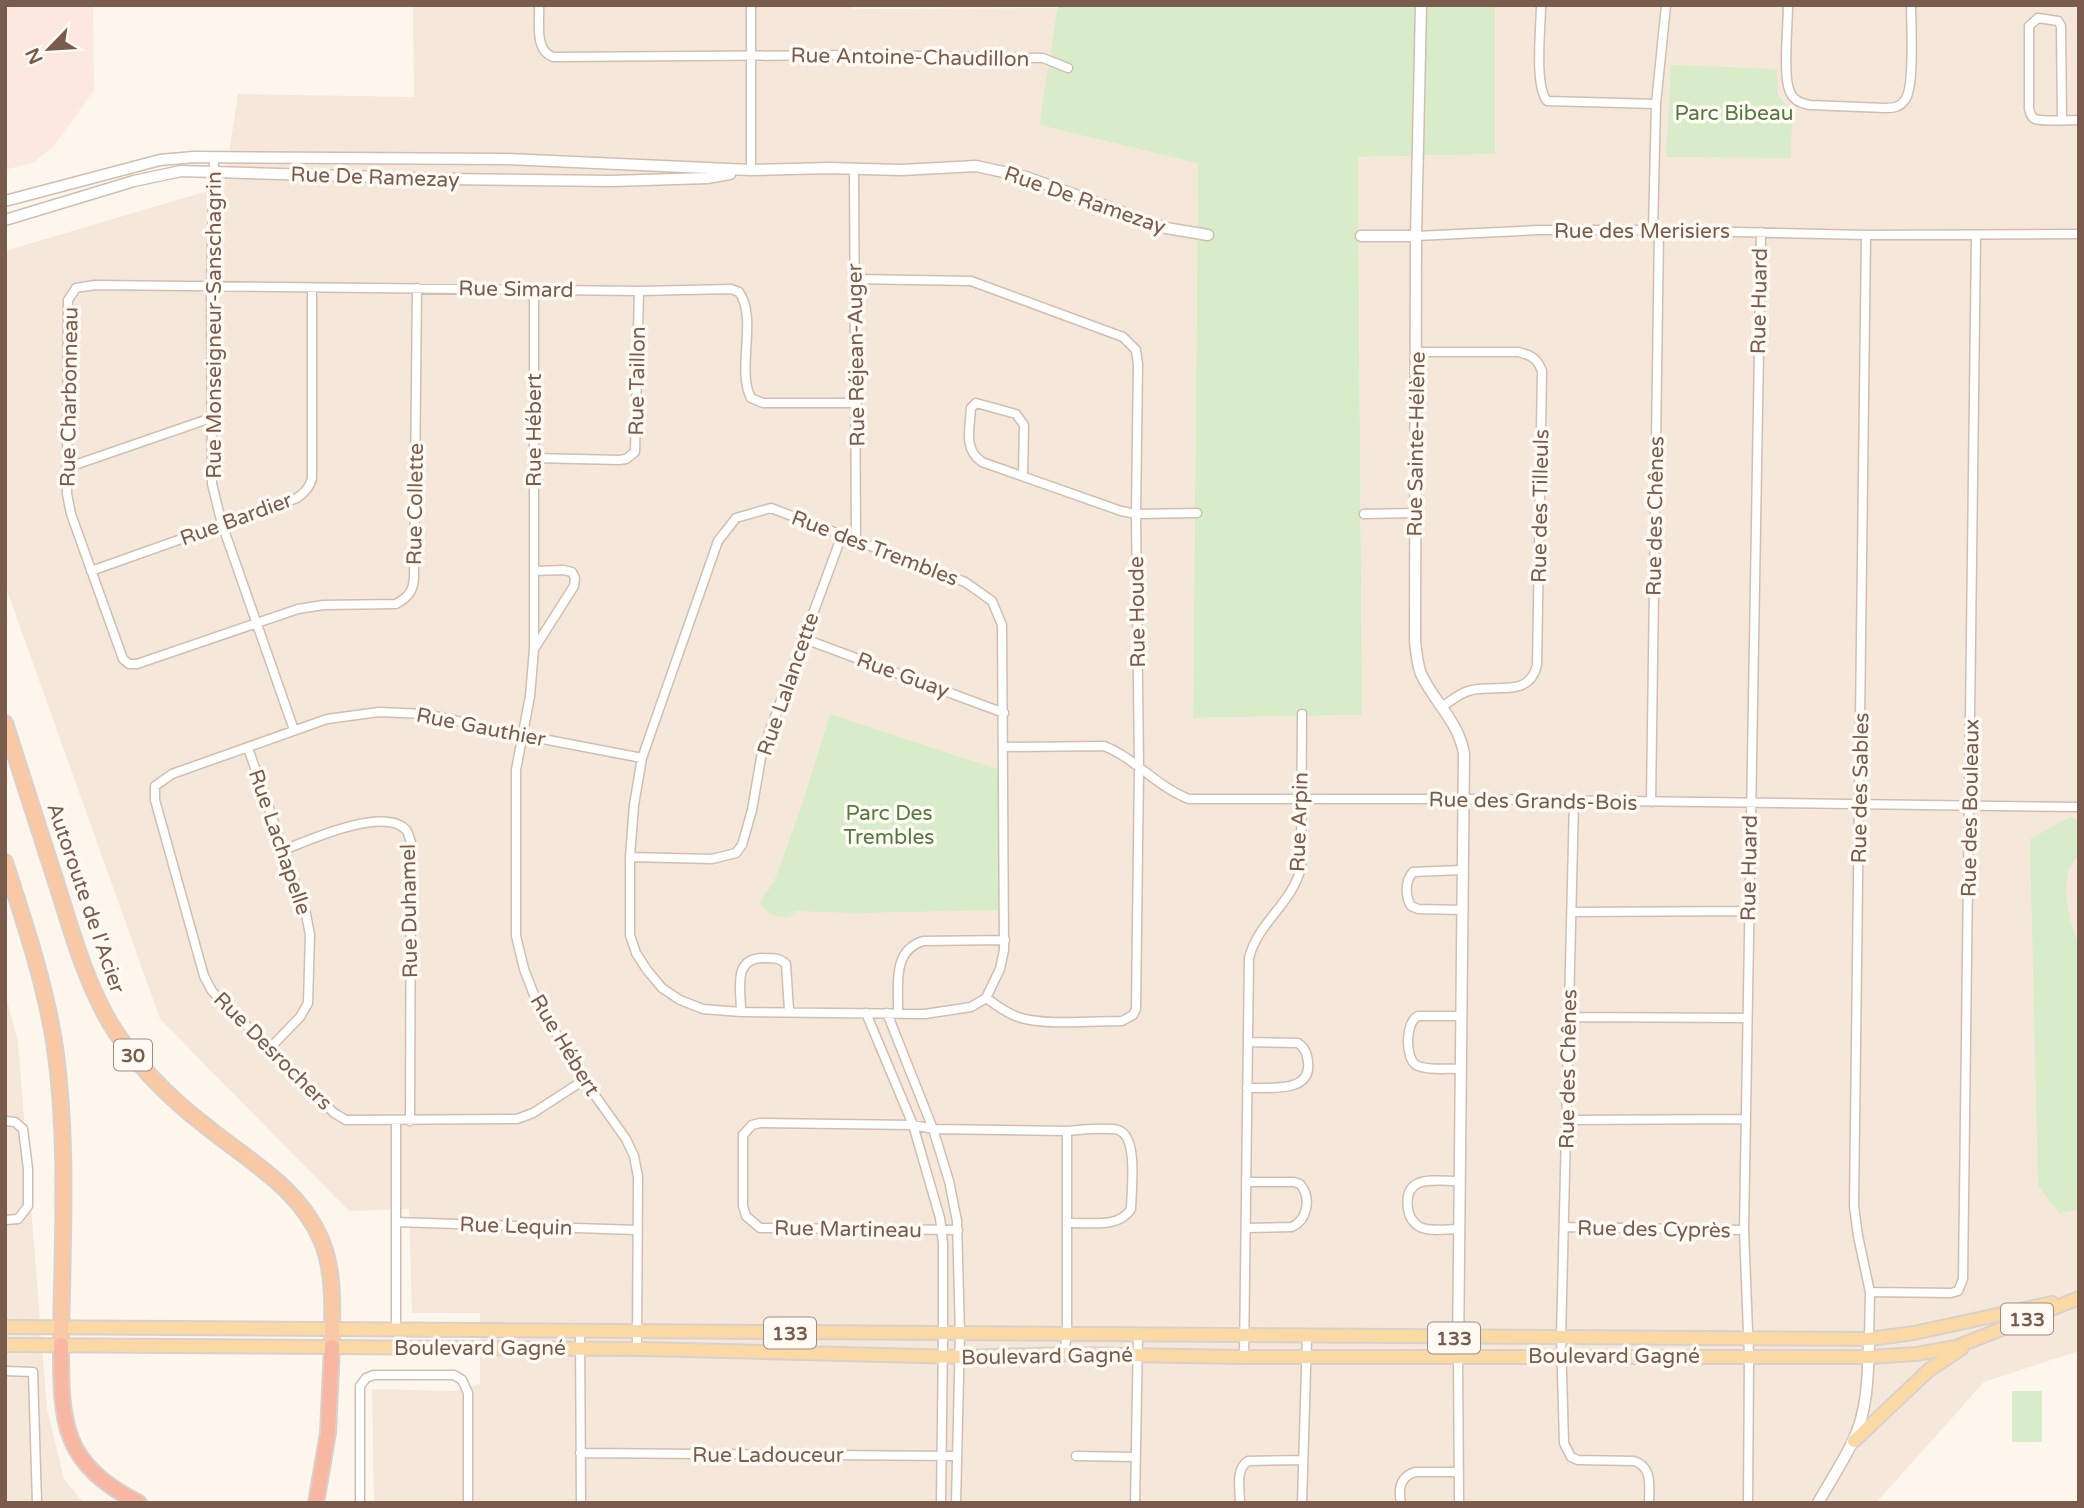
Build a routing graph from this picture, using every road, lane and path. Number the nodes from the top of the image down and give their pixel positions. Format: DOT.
graph roads {
  1 [pos="540,5"];
  2 [pos="751,5"];
  3 [pos="1421,5"];
  4 [pos="1541,5"];
  5 [pos="1666,5"];
  6 [pos="1788,5"];
  7 [pos="1912,5"];
  8 [pos="751,56"];
  9 [pos="1068,68"];
  10 [pos="1656,104"];
  11 [pos="2062,120"];
  12 [pos="2079,120"];
  13 [pos="375,157"];
  14 [pos="214,158"];
  15 [pos="525,160"];
  16 [pos="854,168"];
  17 [pos="751,170"];
  18 [pos="214,172"];
  19 [pos="377,178"];
  20 [pos="525,180"];
  21 [pos="5,201"];
  22 [pos="5,220"];
  23 [pos="1656,230"];
  24 [pos="1760,232"];
  25 [pos="1208,234"];
  26 [pos="2079,234"];
  27 [pos="1866,235"];
  28 [pos="1361,236"];
  29 [pos="1416,236"];
  30 [pos="1976,236"];
  31 [pos="855,279"];
  32 [pos="211,286"];
  33 [pos="76,288"];
  34 [pos="312,288"];
  35 [pos="417,288"];
  36 [pos="534,289"];
  37 [pos="639,291"];
  38 [pos="1417,352"];
  39 [pos="857,403"];
  40 [pos="211,418"];
  41 [pos="534,458"];
  42 [pos="66,468"];
  43 [pos="1023,476"];
  44 [pos="1197,513"];
  45 [pos="1415,513"];
  46 [pos="1136,514"];
  47 [pos="1364,514"];
  48 [pos="222,524"];
  49 [pos="842,535"];
  50 [pos="856,541"];
  51 [pos="91,571"];
  52 [pos="534,571"];
  53 [pos="257,622"];
  54 [pos="802,638"];
  55 [pos="534,649"];
  56 [pos="129,664"];
  57 [pos="1443,706"];
  58 [pos="1004,713"];
  59 [pos="1302,714"];
  60 [pos="5,723"];
  61 [pos="294,730"];
  62 [pos="522,736"];
  63 [pos="1004,747"];
  64 [pos="248,748"];
  65 [pos="642,758"];
  66 [pos="1139,767"];
  67 [pos="161,780"];
  68 [pos="1301,799"];
  69 [pos="1463,799"];
  70 [pos="1574,801"];
  71 [pos="1651,802"];
  72 [pos="1750,803"];
  73 [pos="1859,804"];
  74 [pos="1970,805"];
  75 [pos="2079,807"];
  76 [pos="284,850"];
  77 [pos="629,857"];
  78 [pos="5,862"];
  79 [pos="1462,870"];
  80 [pos="1462,910"];
  81 [pos="1749,911"];
  82 [pos="1572,912"];
  83 [pos="1005,940"];
  84 [pos="986,998"];
  85 [pos="789,1010"];
  86 [pos="741,1012"];
  87 [pos="866,1013"];
  88 [pos="887,1013"];
  89 [pos="898,1014"];
  90 [pos="1461,1017"];
  91 [pos="1569,1017"];
  92 [pos="1747,1017"];
  93 [pos="1248,1042"];
  94 [pos="269,1049"];
  95 [pos="1461,1069"];
  96 [pos="584,1080"];
  97 [pos="1247,1087"];
  98 [pos="1745,1119"];
  99 [pos="5,1121"];
  100 [pos="396,1121"];
  101 [pos="410,1121"];
  102 [pos="1566,1121"];
  103 [pos="913,1125"];
  104 [pos="933,1129"];
  105 [pos="1067,1131"];
  106 [pos="1458,1181"];
  107 [pos="1246,1182"];
  108 [pos="5,1220"];
  109 [pos="396,1222"];
  110 [pos="1068,1223"];
  111 [pos="1564,1227"];
  112 [pos="1246,1228"];
  113 [pos="1458,1229"];
  114 [pos="636,1230"];
  115 [pos="958,1230"];
  116 [pos="1744,1230"];
  117 [pos="941,1231"];
  118 [pos="1870,1292"];
  119 [pos="2079,1297"];
  120 [pos="5,1327"];
  121 [pos="61,1328"];
  122 [pos="396,1329"];
  123 [pos="332,1330"];
  124 [pos="580,1331"];
  125 [pos="636,1332"];
  126 [pos="943,1335"];
  127 [pos="960,1335"];
  128 [pos="1067,1335"];
  129 [pos="1138,1335"];
  130 [pos="1245,1336"];
  131 [pos="1307,1337"];
  132 [pos="1458,1338"];
  133 [pos="1561,1338"];
  134 [pos="1748,1339"];
  135 [pos="1870,1339"];
  136 [pos="1975,1341"];
  137 [pos="5,1345"];
  138 [pos="61,1345"];
  139 [pos="332,1347"];
  140 [pos="580,1349"];
  141 [pos="637,1349"];
  142 [pos="1064,1354"];
  143 [pos="1137,1355"];
  144 [pos="1306,1355"];
  145 [pos="943,1356"];
  146 [pos="1458,1356"];
  147 [pos="1562,1356"];
  148 [pos="960,1357"];
  149 [pos="1244,1357"];
  150 [pos="1749,1357"];
  151 [pos="1869,1357"];
  152 [pos="5,1371"];
  153 [pos="1854,1441"];
  154 [pos="580,1453"];
  155 [pos="941,1456"];
  156 [pos="956,1456"];
  157 [pos="1076,1456"];
  158 [pos="1135,1457"];
  159 [pos="1302,1460"];
  160 [pos="1459,1472"];
  161 [pos="37,1503"];
  162 [pos="139,1503"];
  163 [pos="316,1503"];
  164 [pos="360,1503"];
  165 [pos="468,1503"];
  166 [pos="581,1503"];
  167 [pos="941,1503"];
  168 [pos="957,1503"];
  169 [pos="1135,1503"];
  170 [pos="1240,1503"];
  171 [pos="1302,1503"];
  172 [pos="1401,1503"];
  173 [pos="1459,1503"];
  174 [pos="1649,1503"];
  175 [pos="1748,1503"];
  176 [pos="1818,1503"];
  1 -- 8 [label="street, Rue Antoine-Chaudillon"];
  2 -- 8 [label="street"];
  3 -- 29 [label="street, Rue Sainte-Hélène"];
  4 -- 10 [label="street"];
  5 -- 10 [label="street, Rue des Chênes"];
  6 -- 7 [label="street"];
  8 -- 9 [label="street, Rue Antoine-Chaudillon"];
  8 -- 17 [label="street"];
  10 -- 23 [label="street, Rue des Chênes"];
  11 -- 11 [label="street"];
  11 -- 12 [label="street"];
  13 -- 14 [label="street, Rue De Ramezay"];
  13 -- 15 [label="street, Rue De Ramezay"];
  13 -- 19 [label="street"];
  14 -- 18 [label="street, Rue Monseigneur-Sanschagrin"];
  14 -- 21 [label="street, Rue De Ramezay"];
  15 -- 17 [label="street, Rue De Ramezay"];
  15 -- 20 [label="street"];
  16 -- 17 [label="street, Rue De Ramezay"];
  16 -- 25 [label="street, Rue De Ramezay"];
  16 -- 31 [label="street, Rue Réjean-Auger"];
  17 -- 20 [label="street, Rue De Ramezay"];
  18 -- 19 [label="street, Rue De Ramezay"];
  18 -- 22 [label="street, Rue De Ramezay"];
  18 -- 32 [label="street, Rue Monseigneur-Sanschagrin"];
  19 -- 20 [label="street, Rue De Ramezay"];
  23 -- 24 [label="street, Rue des Merisiers"];
  23 -- 29 [label="street, Rue des Merisiers"];
  23 -- 71 [label="street, Rue des Chênes"];
  24 -- 27 [label="street, Rue des Merisiers"];
  24 -- 72 [label="street, Rue Huard"];
  26 -- 30 [label="street, Rue des Merisiers"];
  27 -- 30 [label="street, Rue des Merisiers"];
  27 -- 73 [label="street, Rue des Sables"];
  28 -- 29 [label="street"];
  29 -- 38 [label="street, Rue Sainte-Hélène"];
  30 -- 74 [label="street, Rue des Bouleaux"];
  31 -- 39 [label="street, Rue Réjean-Auger"];
  31 -- 46 [label="street, Rue Houde"];
  32 -- 33 [label="street, Rue Simard"];
  32 -- 34 [label="street, Rue Simard"];
  32 -- 40 [label="street, Rue Monseigneur-Sanschagrin"];
  33 -- 42 [label="street, Rue Charbonneau"];
  34 -- 35 [label="street, Rue Simard"];
  34 -- 48 [label="street, Rue Bardier"];
  35 -- 36 [label="street, Rue Simard"];
  35 -- 53 [label="street, Rue Collette"];
  36 -- 37 [label="street, Rue Simard"];
  36 -- 41 [label="street, Rue Hébert"];
  37 -- 39 [label="street, Rue Simard"];
  37 -- 41 [label="street, Rue Taillon"];
  38 -- 45 [label="street, Rue Sainte-Hélène"];
  38 -- 57 [label="street, Rue des Tilleuls"];
  39 -- 50 [label="street, Rue Réjean-Auger"];
  40 -- 42 [label="street"];
  40 -- 48 [label="street, Rue Monseigneur-Sanschagrin"];
  41 -- 52 [label="street, Rue Hébert"];
  42 -- 51 [label="street, Rue Charbonneau"];
  43 -- 43 [label="street"];
  43 -- 46 [label="street"];
  44 -- 46 [label="street"];
  45 -- 47 [label="street"];
  45 -- 57 [label="street, Rue Sainte-Hélène"];
  46 -- 66 [label="street, Rue Houde"];
  48 -- 51 [label="street, Rue Bardier"];
  48 -- 53 [label="street, Rue Monseigneur-Sanschagrin"];
  49 -- 50 [label="street, Rue des Trembles"];
  49 -- 54 [label="street, Rue Lalancette"];
  49 -- 65 [label="street, Rue des Trembles"];
  50 -- 58 [label="street, Rue des Trembles"];
  51 -- 56 [label="street, Rue Charbonneau"];
  52 -- 55 [label="street, Rue Hébert"];
  52 -- 55 [label="street, Rue Hébert"];
  53 -- 56 [label="street, Rue Collette"];
  53 -- 61 [label="street, Rue Monseigneur-Sanschagrin"];
  54 -- 58 [label="street, Rue Guay"];
  54 -- 77 [label="street, Rue Lalancette"];
  55 -- 62 [label="street, Rue Hébert"];
  57 -- 69 [label="street, Rue Sainte-Hélène"];
  58 -- 63 [label="street, Rue des Trembles"];
  59 -- 68 [label="street, Rue Arpin"];
  60 -- 123 [label="highway, Autoroute de l'Acier / 30"];
  61 -- 62 [label="street, Rue Gauthier"];
  61 -- 64 [label="street, Rue Gauthier"];
  62 -- 65 [label="street, Rue Gauthier"];
  62 -- 96 [label="street, Rue Hébert"];
  63 -- 66 [label="street, Rue des Grands-Bois"];
  63 -- 83 [label="street, Rue des Trembles"];
  64 -- 67 [label="street, Rue Gauthier"];
  64 -- 76 [label="street, Rue Lachapelle"];
  65 -- 77 [label="street, Rue des Trembles"];
  66 -- 68 [label="street, Rue des Grands-Bois"];
  66 -- 84 [label="street, Rue Houde"];
  67 -- 94 [label="street, Rue Desrochers"];
  68 -- 69 [label="street, Rue des Grands-Bois"];
  68 -- 93 [label="street, Rue Arpin"];
  69 -- 70 [label="street, Rue des Grands-Bois"];
  69 -- 79 [label="street, Rue Sainte-Hélène"];
  70 -- 71 [label="street, Rue des Grands-Bois"];
  70 -- 82 [label="street, Rue des Chênes"];
  71 -- 72 [label="street, Rue des Grands-Bois"];
  72 -- 73 [label="street, Rue des Grands-Bois"];
  72 -- 81 [label="street, Rue Huard"];
  73 -- 74 [label="street, Rue des Grands-Bois"];
  73 -- 118 [label="street, Rue des Sables"];
  74 -- 75 [label="street, Rue des Grands-Bois"];
  74 -- 118 [label="street, Rue des Bouleaux"];
  76 -- 94 [label="street, Rue Lachapelle"];
  76 -- 101 [label="street, Rue Duhamel"];
  77 -- 86 [label="street, Rue des Trembles"];
  78 -- 121 [label="highway"];
  79 -- 80 [label="street, Rue Sainte-Hélène"];
  79 -- 80 [label="street"];
  80 -- 90 [label="street, Rue Sainte-Hélène"];
  81 -- 82 [label="street"];
  81 -- 92 [label="street, Rue Huard"];
  82 -- 91 [label="street, Rue des Chênes"];
  83 -- 84 [label="street, Rue des Trembles"];
  83 -- 89 [label="street"];
  84 -- 89 [label="street, Rue des Trembles"];
  85 -- 86 [label="street, Rue des Trembles"];
  85 -- 86 [label="street"];
  85 -- 87 [label="street, Rue des Trembles"];
  87 -- 88 [label="street, Rue des Trembles"];
  87 -- 103 [label="street"];
  88 -- 89 [label="street, Rue des Trembles"];
  88 -- 104 [label="street"];
  90 -- 95 [label="street, Rue Sainte-Hélène"];
  90 -- 95 [label="street"];
  91 -- 92 [label="street"];
  91 -- 102 [label="street, Rue des Chênes"];
  92 -- 98 [label="street, Rue Huard"];
  93 -- 97 [label="street, Rue Arpin"];
  93 -- 97 [label="street"];
  94 -- 100 [label="street, Rue Desrochers"];
  95 -- 106 [label="street, Rue Sainte-Hélène"];
  96 -- 101 [label="street, Rue Desrochers"];
  96 -- 114 [label="street, Rue Hébert"];
  97 -- 107 [label="street, Rue Arpin"];
  98 -- 102 [label="street"];
  98 -- 116 [label="street, Rue Huard"];
  99 -- 108 [label="street"];
  100 -- 101 [label="street, Rue Desrochers"];
  100 -- 109 [label="street"];
  102 -- 111 [label="street, Rue des Chênes"];
  103 -- 104 [label="street"];
  103 -- 117 [label="street"];
  103 -- 117 [label="street, Rue Martineau"];
  104 -- 105 [label="street"];
  104 -- 115 [label="street"];
  105 -- 110 [label="street"];
  105 -- 110 [label="street"];
  106 -- 113 [label="street, Rue Sainte-Hélène"];
  106 -- 113 [label="street"];
  107 -- 112 [label="street, Rue Arpin"];
  107 -- 112 [label="street"];
  109 -- 114 [label="street, Rue Lequin"];
  109 -- 122 [label="street"];
  110 -- 128 [label="street"];
  111 -- 116 [label="street, Rue des Cyprès"];
  111 -- 133 [label="street, Rue des Chênes"];
  112 -- 130 [label="street, Rue Arpin"];
  113 -- 132 [label="street, Rue Sainte-Hélène"];
  114 -- 125 [label="street, Rue Hébert"];
  115 -- 117 [label="street, Rue Martineau"];
  115 -- 127 [label="street"];
  116 -- 134 [label="street, Rue Huard"];
  117 -- 126 [label="street"];
  118 -- 135 [label="street, Rue des Sables"];
  119 -- 135 [label="main road, Boulevard Gagné / 133"];
  119 -- 136 [label="main road, Boulevard Gagné / 133"];
  120 -- 121 [label="main road, Boulevard Gagné / 133"];
  121 -- 123 [label="main road, Boulevard Gagné / 133"];
  121 -- 138 [label="highway"];
  122 -- 123 [label="main road, Boulevard Gagné / 133"];
  122 -- 124 [label="main road, Boulevard Gagné / 133"];
  123 -- 139 [label="highway, Autoroute de l'Acier / 30"];
  124 -- 125 [label="main road, Boulevard Gagné / 133"];
  124 -- 140 [label="street"];
  125 -- 126 [label="main road, Boulevard Gagné / 133"];
  125 -- 141 [label="street, Rue Hébert"];
  126 -- 127 [label="main road, Boulevard Gagné / 133"];
  126 -- 145 [label="street"];
  127 -- 128 [label="main road, Boulevard Gagné / 133"];
  127 -- 148 [label="street"];
  128 -- 129 [label="main road, Boulevard Gagné / 133"];
  128 -- 142 [label="street"];
  129 -- 130 [label="main road, Boulevard Gagné / 133"];
  129 -- 143 [label="street"];
  130 -- 131 [label="main road, Boulevard Gagné / 133"];
  130 -- 149 [label="street, Rue Arpin"];
  131 -- 132 [label="main road, Boulevard Gagné / 133"];
  131 -- 144 [label="street"];
  132 -- 133 [label="main road, Boulevard Gagné / 133"];
  132 -- 146 [label="street, Rue Sainte-Hélène"];
  133 -- 134 [label="main road, Boulevard Gagné / 133"];
  133 -- 147 [label="street, Rue des Chênes"];
  134 -- 135 [label="main road, Boulevard Gagné / 133"];
  134 -- 150 [label="street, Rue Huard"];
  135 -- 151 [label="street"];
  136 -- 151 [label="main road, Boulevard Gagné / 133"];
  136 -- 153 [label="main road"];
  137 -- 138 [label="main road, Boulevard Gagné / 133"];
  138 -- 139 [label="main road, Boulevard Gagné / 133"];
  138 -- 162 [label="highway"];
  139 -- 140 [label="main road, Boulevard Gagné / 133"];
  139 -- 163 [label="highway, Autoroute de l'Acier / 30"];
  140 -- 141 [label="main road, Boulevard Gagné / 133"];
  140 -- 154 [label="street"];
  141 -- 145 [label="main road, Boulevard Gagné / 133"];
  142 -- 143 [label="main road, Boulevard Gagné / 133"];
  142 -- 148 [label="main road, Boulevard Gagné / 133"];
  143 -- 149 [label="main road, Boulevard Gagné / 133"];
  143 -- 158 [label="street"];
  144 -- 146 [label="main road, Boulevard Gagné / 133"];
  144 -- 149 [label="main road, Boulevard Gagné / 133"];
  144 -- 159 [label="street"];
  145 -- 148 [label="main road, Boulevard Gagné / 133"];
  145 -- 155 [label="street"];
  146 -- 147 [label="main road, Boulevard Gagné / 133"];
  146 -- 160 [label="street, Rue Sainte-Hélène"];
  147 -- 150 [label="main road, Boulevard Gagné / 133"];
  147 -- 174 [label="street, Rue des Chênes"];
  148 -- 156 [label="street"];
  150 -- 151 [label="main road, Boulevard Gagné / 133"];
  150 -- 175 [label="street, Rue Huard"];
  151 -- 153 [label="street"];
  152 -- 161 [label="street"];
  153 -- 176 [label="street"];
  154 -- 155 [label="street, Rue Ladouceur"];
  154 -- 166 [label="street"];
  155 -- 156 [label="street, Rue Ladouceur"];
  155 -- 167 [label="street"];
  156 -- 168 [label="street"];
  157 -- 158 [label="street"];
  158 -- 169 [label="street"];
  159 -- 170 [label="street"];
  159 -- 171 [label="street"];
  160 -- 172 [label="street"];
  160 -- 173 [label="street, Rue Sainte-Hélène"];
  164 -- 165 [label="street"];
}
